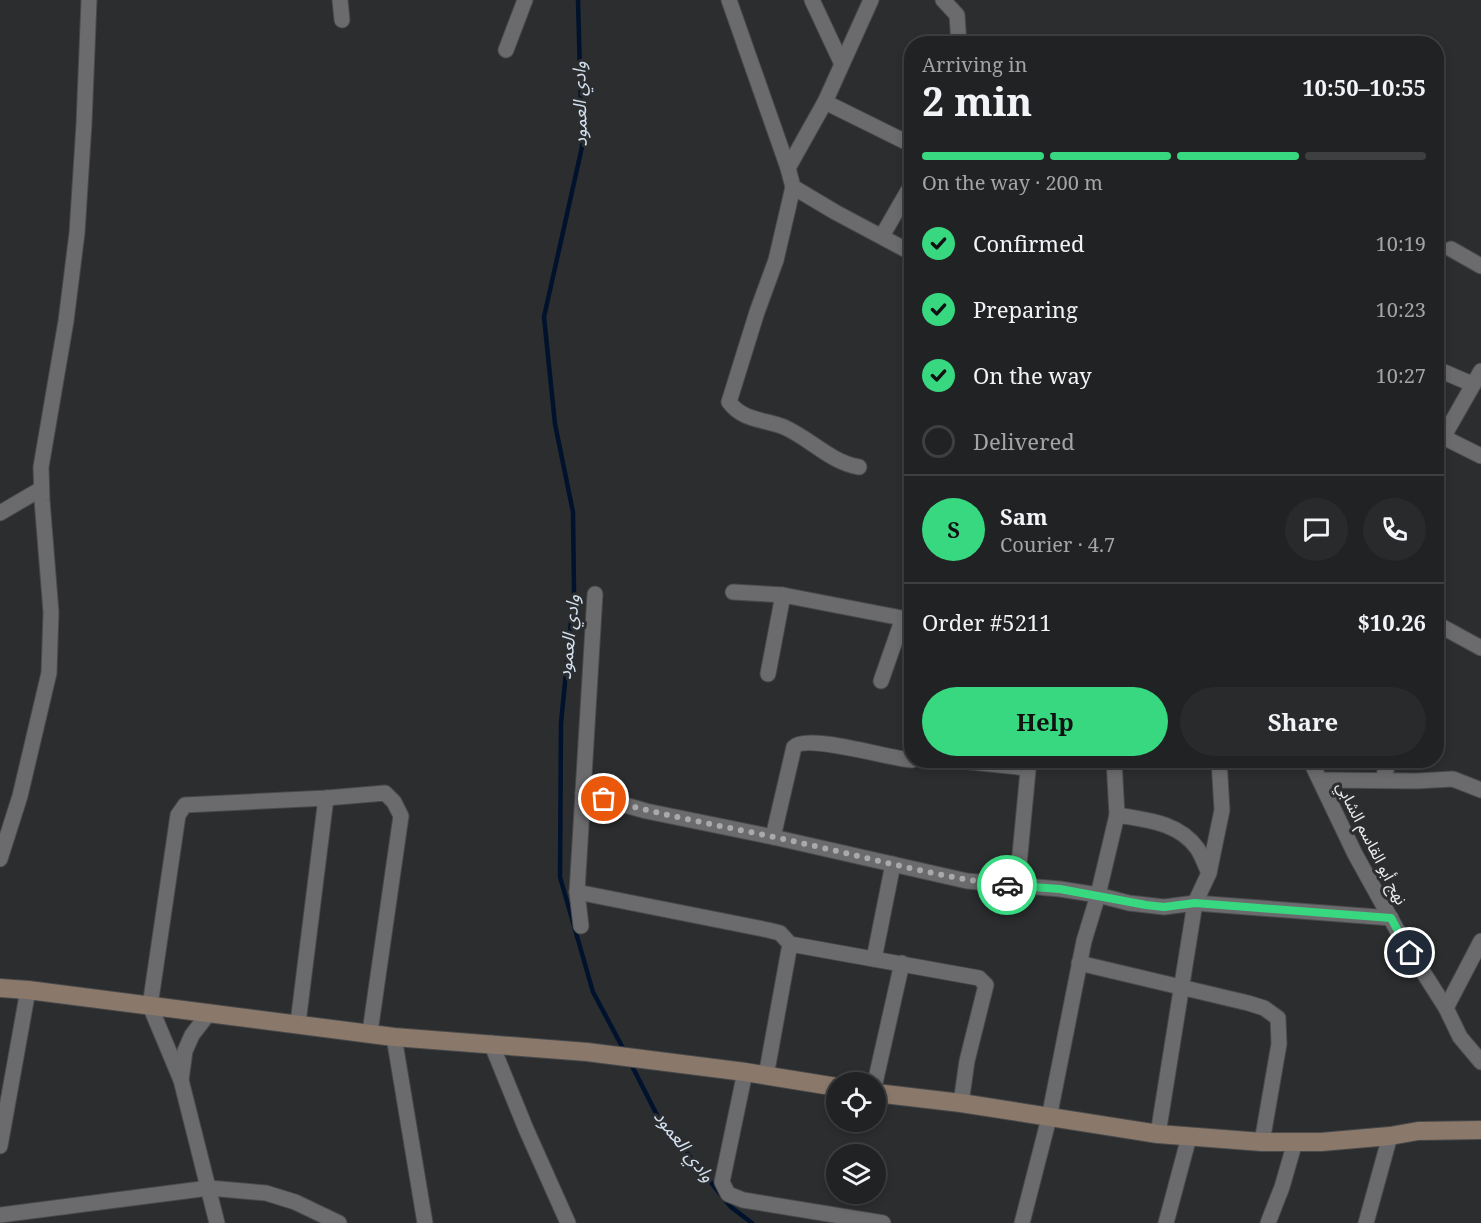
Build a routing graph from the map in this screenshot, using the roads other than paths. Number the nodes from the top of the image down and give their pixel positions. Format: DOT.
graph roads {
  1 [pos="89,0"];
  2 [pos="339,0"];
  3 [pos="525,0"];
  4 [pos="729,0"];
  5 [pos="812,0"];
  6 [pos="871,0"];
  7 [pos="943,0"];
  8 [pos="957,8"];
  9 [pos="342,20"];
  10 [pos="959,36"];
  11 [pos="506,50"];
  12 [pos="841,62"];
  13 [pos="825,102"];
  14 [pos="904,141"];
  15 [pos="788,168"];
  16 [pos="793,187"];
  17 [pos="904,198"];
  18 [pos="882,236"];
  19 [pos="904,248"];
  20 [pos="1451,249"];
  21 [pos="1481,266"];
  22 [pos="1444,371"];
  23 [pos="1477,378"];
  24 [pos="1444,436"];
  25 [pos="1444,444"];
  26 [pos="1481,456"];
  27 [pos="859,467"];
  28 [pos="42,489"];
  29 [pos="0,513"];
  30 [pos="733,592"];
  31 [pos="595,594"];
  32 [pos="783,595"];
  33 [pos="904,618"];
  34 [pos="904,626"];
  35 [pos="1444,628"];
  36 [pos="1481,648"];
  37 [pos="768,674"];
  38 [pos="880,681"];
  39 [pos="904,758"];
  40 [pos="1028,768"];
  41 [pos="1114,768"];
  42 [pos="1219,768"];
  43 [pos="1314,768"];
  44 [pos="1387,768"];
  45 [pos="1320,780"];
  46 [pos="1382,780"];
  47 [pos="1481,790"];
  48 [pos="583,794"];
  49 [pos="326,798"];
  50 [pos="1117,814"];
  51 [pos="773,837"];
  52 [pos="0,859"];
  53 [pos="893,864"];
  54 [pos="1209,873"];
  55 [pos="1017,886"];
  56 [pos="578,892"];
  57 [pos="1098,895"];
  58 [pos="1195,903"];
  59 [pos="1391,918"];
  60 [pos="581,926"];
  61 [pos="1481,941"];
  62 [pos="790,944"];
  63 [pos="874,959"];
  64 [pos="902,963"];
  65 [pos="1079,963"];
  66 [pos="1182,987"];
  67 [pos="0,988"];
  68 [pos="28,990"];
  69 [pos="150,1006"];
  70 [pos="1446,1008"];
  71 [pos="209,1013"];
  72 [pos="298,1023"];
  73 [pos="370,1032"];
  74 [pos="394,1037"];
  75 [pos="491,1043"];
  76 [pos="1481,1062"];
  77 [pos="745,1072"];
  78 [pos="877,1072"];
  79 [pos="766,1076"];
  80 [pos="181,1080"];
  81 [pos="826,1085"];
  82 [pos="886,1094"];
  83 [pos="961,1103"];
  84 [pos="1049,1118"];
  85 [pos="1480,1130"];
  86 [pos="1158,1134"];
  87 [pos="1390,1136"];
  88 [pos="1189,1137"];
  89 [pos="1262,1142"];
  90 [pos="1295,1142"];
  91 [pos="0,1146"];
  92 [pos="209,1188"];
  93 [pos="0,1215"];
  94 [pos="217,1223"];
  95 [pos="339,1223"];
  96 [pos="425,1223"];
  97 [pos="568,1223"];
  98 [pos="883,1223"];
  99 [pos="1022,1223"];
  100 [pos="1166,1223"];
  101 [pos="1268,1223"];
  102 [pos="1366,1223"];
  1 -- 28 [label="street"];
  2 -- 9 [label="street"];
  3 -- 11 [label="street"];
  4 -- 15 [label="street"];
  5 -- 12 [label="street"];
  6 -- 12 [label="street"];
  7 -- 8 [label="street"];
  8 -- 10 [label="street"];
  12 -- 13 [label="street"];
  13 -- 14 [label="street"];
  13 -- 15 [label="street"];
  15 -- 16 [label="street"];
  16 -- 18 [label="street"];
  16 -- 27 [label="street"];
  17 -- 18 [label="street"];
  18 -- 19 [label="street"];
  20 -- 21 [label="street"];
  22 -- 23 [label="street"];
  23 -- 24 [label="street"];
  25 -- 26 [label="street"];
  28 -- 29 [label="street"];
  28 -- 52 [label="street"];
  30 -- 32 [label="street"];
  31 -- 48 [label="street"];
  32 -- 33 [label="street"];
  32 -- 37 [label="street"];
  34 -- 38 [label="street"];
  35 -- 36 [label="street"];
  39 -- 51 [label="street"];
  40 -- 55 [label="street"];
  41 -- 50 [label="street"];
  42 -- 54 [label="street"];
  43 -- 45 [label="street, نهج أبو القاسم الشابي"];
  44 -- 46 [label="street"];
  45 -- 46 [label="street"];
  45 -- 59 [label="street, نهج أبو القاسم الشابي"];
  46 -- 47 [label="street"];
  48 -- 51 [label="street"];
  48 -- 56 [label="street"];
  49 -- 69 [label="street"];
  49 -- 72 [label="street"];
  49 -- 73 [label="street"];
  50 -- 54 [label="street"];
  50 -- 57 [label="street"];
  51 -- 53 [label="street"];
  53 -- 55 [label="street"];
  53 -- 63 [label="street"];
  54 -- 58 [label="street"];
  55 -- 57 [label="street"];
  56 -- 60 [label="street"];
  56 -- 62 [label="street"];
  57 -- 58 [label="street"];
  57 -- 65 [label="street"];
  58 -- 59 [label="street"];
  58 -- 66 [label="street"];
  59 -- 70 [label="street, نهج أبو القاسم الشابي"];
  61 -- 70 [label="street"];
  62 -- 63 [label="street"];
  62 -- 79 [label="street"];
  63 -- 64 [label="street"];
  64 -- 78 [label="street"];
  64 -- 83 [label="street"];
  65 -- 66 [label="street"];
  65 -- 84 [label="street"];
  66 -- 86 [label="street"];
  66 -- 89 [label="street"];
  67 -- 68 [label="street"];
  68 -- 69 [label="street"];
  68 -- 91 [label="street"];
  69 -- 71 [label="street"];
  69 -- 80 [label="street"];
  70 -- 76 [label="street, نهج أبو القاسم الشابي"];
  71 -- 72 [label="street"];
  71 -- 80 [label="street"];
  72 -- 73 [label="street"];
  73 -- 74 [label="street"];
  74 -- 75 [label="street"];
  74 -- 96 [label="street"];
  75 -- 77 [label="street"];
  75 -- 97 [label="street"];
  77 -- 79 [label="street"];
  77 -- 98 [label="street"];
  79 -- 81 [label="street"];
  80 -- 92 [label="street"];
  82 -- 83 [label="street"];
  83 -- 84 [label="street"];
  84 -- 86 [label="street"];
  84 -- 99 [label="street"];
  85 -- 87 [label="street"];
  86 -- 88 [label="street"];
  87 -- 90 [label="street"];
  87 -- 102 [label="street"];
  88 -- 89 [label="street"];
  88 -- 100 [label="street"];
  89 -- 90 [label="street"];
  90 -- 101 [label="street"];
  92 -- 93 [label="street"];
  92 -- 94 [label="street"];
  92 -- 95 [label="street"];
}
